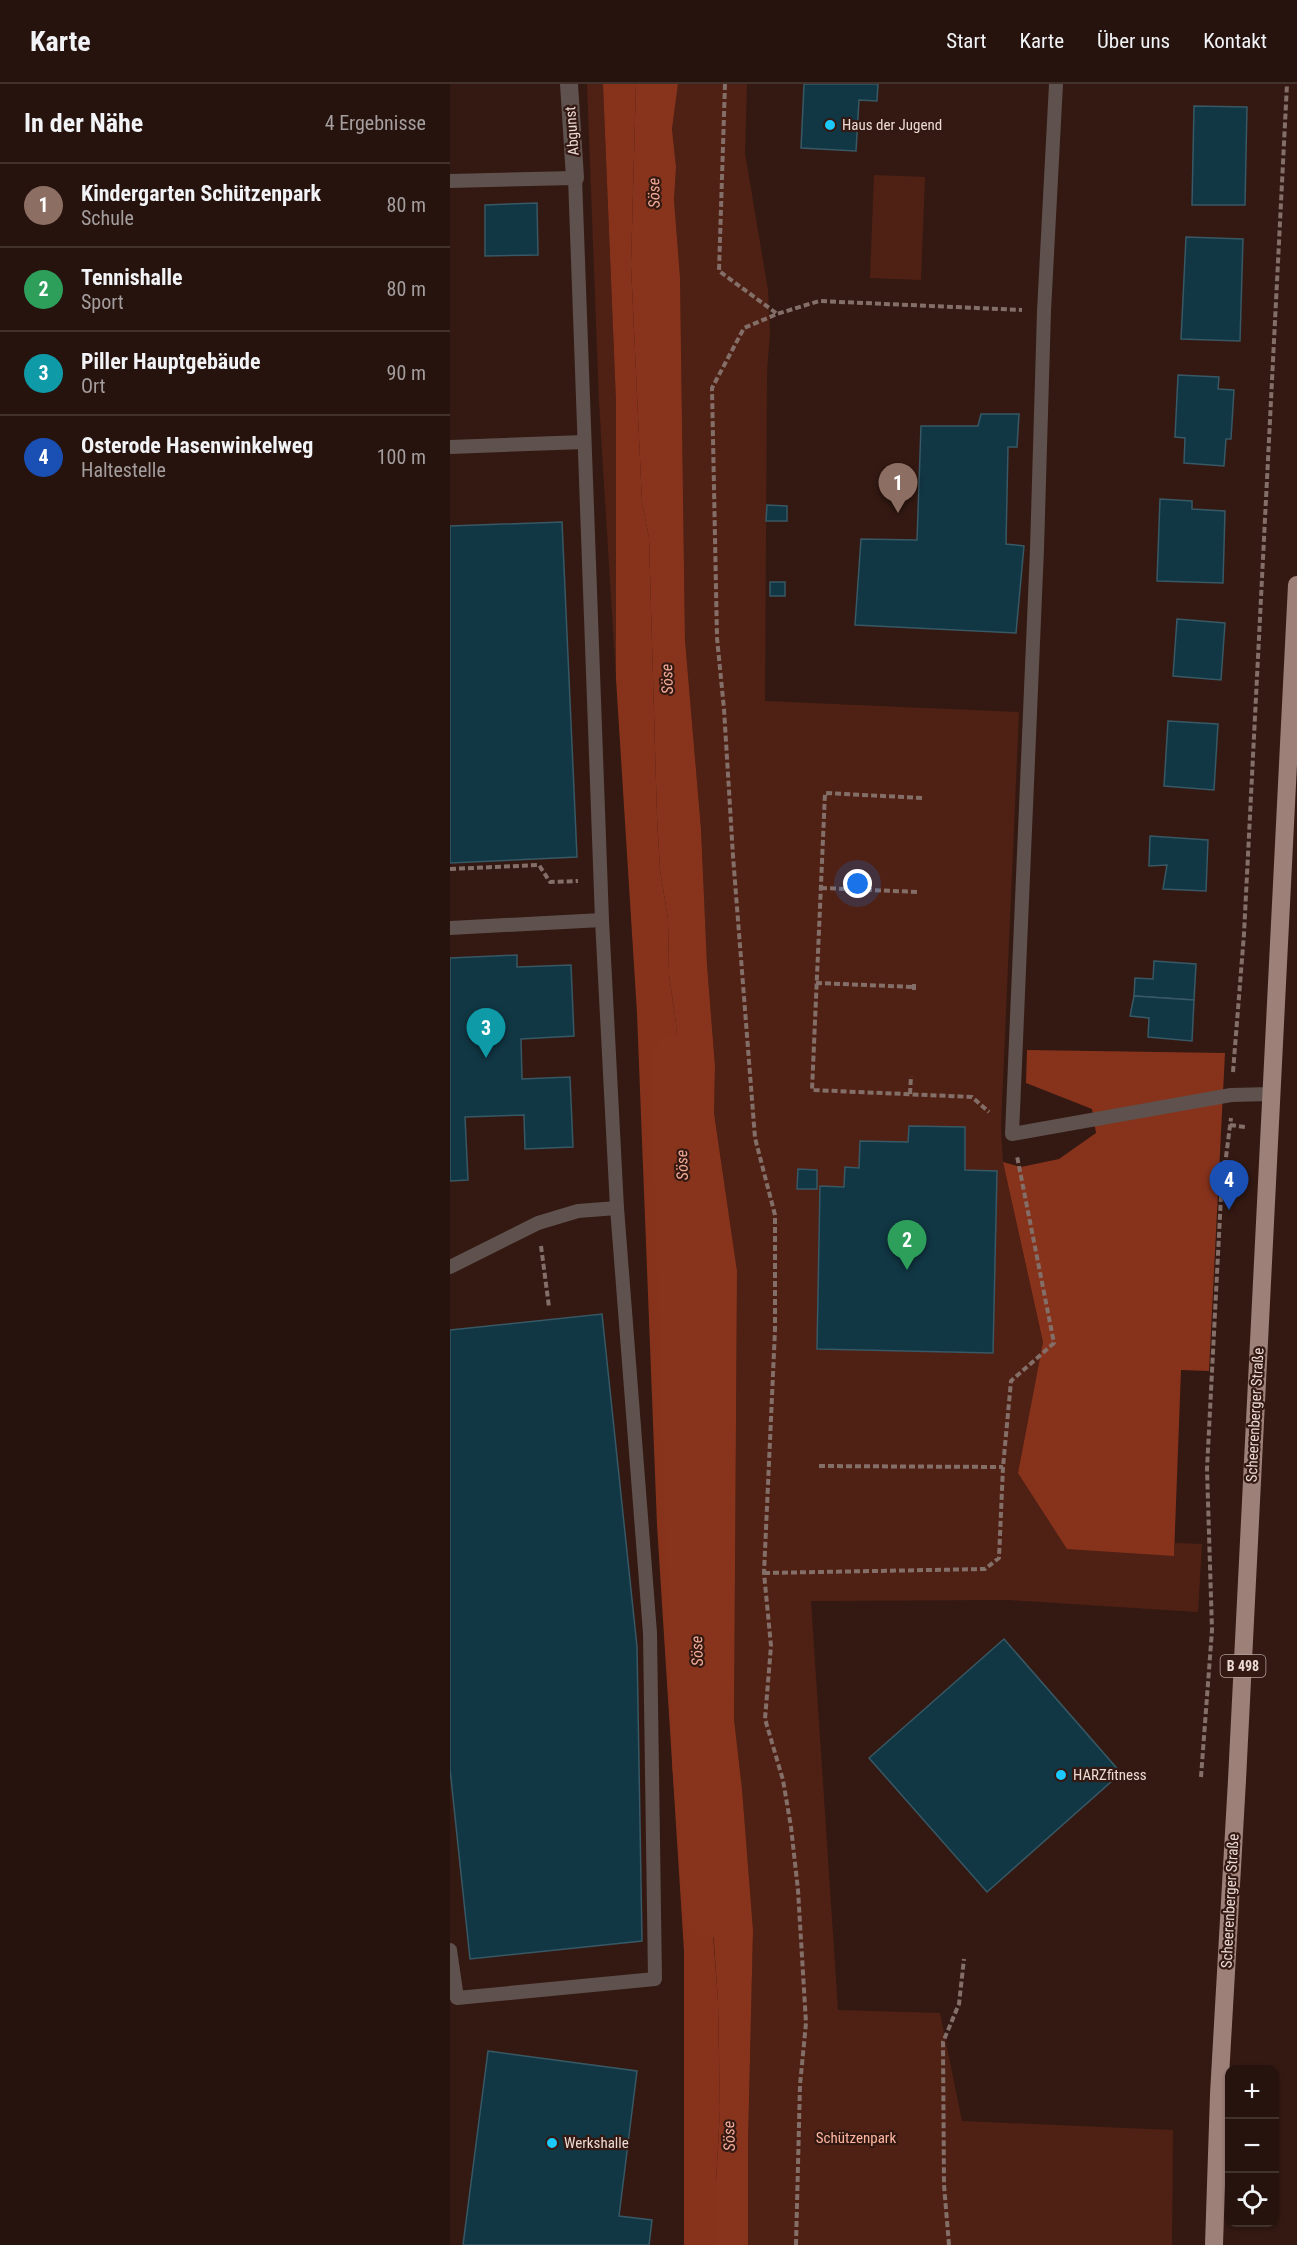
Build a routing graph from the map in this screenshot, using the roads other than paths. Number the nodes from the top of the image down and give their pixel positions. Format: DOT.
graph roads {
  1 [pos="569,84"];
  2 [pos="1056,84"];
  3 [pos="575,178"];
  4 [pos="450,181"];
  5 [pos="584,442"];
  6 [pos="450,447"];
  7 [pos="1297,585"];
  8 [pos="1295,683"];
  9 [pos="602,920"];
  10 [pos="450,928"];
  11 [pos="1270,1094"];
  12 [pos="617,1208"];
  13 [pos="450,1267"];
  14 [pos="450,1950"];
  15 [pos="1214,2245"];
  1 -- 3 [label="street, Abgunst"];
  2 -- 11 [label="lane"];
  3 -- 4 [label="lane"];
  3 -- 5 [label="lane"];
  5 -- 6 [label="lane"];
  5 -- 9 [label="lane"];
  7 -- 8 [label="main road, Scheerenberger Straße / B 498"];
  8 -- 11 [label="main road, Scheerenberger Straße / B 498"];
  9 -- 10 [label="lane"];
  9 -- 12 [label="lane"];
  11 -- 15 [label="main road, Scheerenberger Straße / B 498"];
  12 -- 13 [label="lane"];
  12 -- 14 [label="lane"];
}
